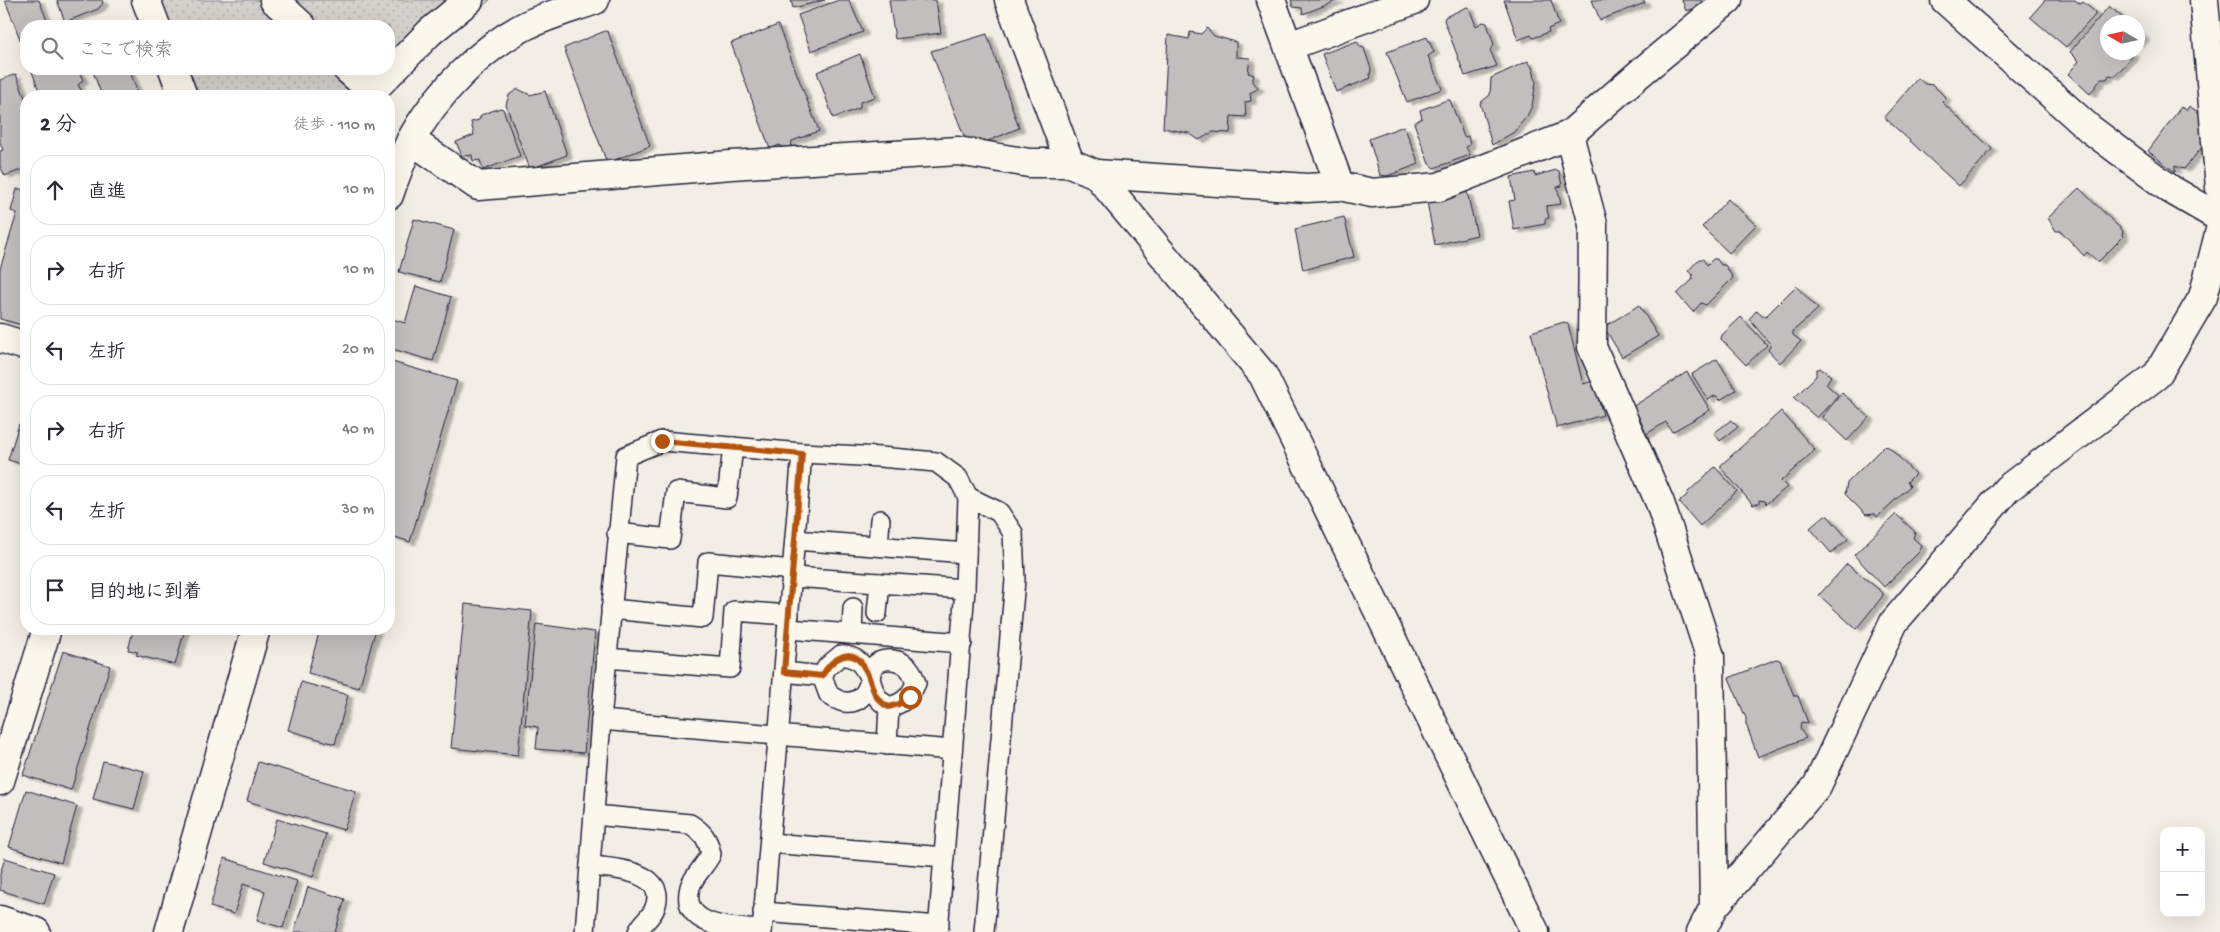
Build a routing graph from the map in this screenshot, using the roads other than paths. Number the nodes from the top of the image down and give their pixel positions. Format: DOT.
graph roads {
  1 [pos="146,0"];
  2 [pos="274,0"];
  3 [pos="469,0"];
  4 [pos="595,0"];
  5 [pos="1009,0"];
  6 [pos="1272,0"];
  7 [pos="1414,0"];
  8 [pos="1728,0"];
  9 [pos="1945,0"];
  10 [pos="2204,0"];
  11 [pos="154,20"];
  12 [pos="296,20"];
  13 [pos="1289,46"];
  14 [pos="395,68"];
  15 [pos="175,75"];
  16 [pos="355,75"];
  17 [pos="388,75"];
  18 [pos="181,90"];
  19 [pos="371,90"];
  20 [pos="373,90"];
  21 [pos="1569,135"];
  22 [pos="411,140"];
  23 [pos="1070,163"];
  24 [pos="1096,174"];
  25 [pos="395,180"];
  26 [pos="1340,186"];
  27 [pos="2220,188"];
  28 [pos="2220,218"];
  29 [pos="2220,230"];
  30 [pos="0,338"];
  31 [pos="20,344"];
  32 [pos="733,447"];
  33 [pos="802,454"];
  34 [pos="968,498"];
  35 [pos="880,520"];
  36 [pos="617,534"];
  37 [pos="795,540"];
  38 [pos="878,546"];
  39 [pos="966,553"];
  40 [pos="793,573"];
  41 [pos="880,583"];
  42 [pos="965,589"];
  43 [pos="854,608"];
  44 [pos="610,609"];
  45 [pos="877,613"];
  46 [pos="788,622"];
  47 [pos="852,634"];
  48 [pos="45,635"];
  49 [pos="254,635"];
  50 [pos="962,643"];
  51 [pos="606,658"];
  52 [pos="784,672"];
  53 [pos="822,676"];
  54 [pos="870,678"];
  55 [pos="889,707"];
  56 [pos="601,720"];
  57 [pos="779,735"];
  58 [pos="887,744"];
  59 [pos="952,750"];
  60 [pos="0,781"];
  61 [pos="594,815"];
  62 [pos="770,842"];
  63 [pos="944,857"];
  64 [pos="590,866"];
  65 [pos="1714,908"];
  66 [pos="0,920"];
  67 [pos="762,925"];
  68 [pos="939,929"];
  69 [pos="36,932"];
  70 [pos="168,932"];
  71 [pos="585,932"];
  72 [pos="638,932"];
  73 [pos="984,932"];
  74 [pos="1535,932"];
  75 [pos="1700,932"];
  1 -- 11 [label="street"];
  2 -- 12 [label="street"];
  3 -- 14 [label="street"];
  4 -- 22 [label="street"];
  5 -- 23 [label="street"];
  6 -- 13 [label="street"];
  7 -- 13 [label="street"];
  8 -- 21 [label="street"];
  9 -- 28 [label="street"];
  10 -- 27 [label="street"];
  13 -- 26 [label="street"];
  15 -- 18 [label="street"];
  16 -- 19 [label="street"];
  17 -- 20 [label="street"];
  21 -- 26 [label="street"];
  21 -- 65 [label="street"];
  22 -- 23 [label="street"];
  22 -- 25 [label="street"];
  23 -- 24 [label="street"];
  24 -- 26 [label="street"];
  24 -- 74 [label="street"];
  29 -- 65 [label="street"];
  30 -- 31 [label="street"];
  32 -- 33 [label="lane"];
  32 -- 36 [label="lane"];
  32 -- 36 [label="lane"];
  33 -- 34 [label="lane"];
  33 -- 37 [label="lane"];
  34 -- 39 [label="lane"];
  34 -- 73 [label="lane"];
  35 -- 38 [label="lane"];
  36 -- 44 [label="lane"];
  37 -- 38 [label="lane"];
  37 -- 40 [label="lane"];
  38 -- 39 [label="lane"];
  39 -- 42 [label="lane"];
  40 -- 41 [label="lane"];
  40 -- 44 [label="lane"];
  40 -- 46 [label="lane"];
  41 -- 42 [label="lane"];
  41 -- 45 [label="lane"];
  42 -- 50 [label="lane"];
  43 -- 47 [label="lane"];
  44 -- 51 [label="lane"];
  46 -- 47 [label="lane"];
  46 -- 51 [label="lane"];
  46 -- 52 [label="lane"];
  47 -- 50 [label="lane"];
  48 -- 60 [label="street"];
  49 -- 70 [label="street"];
  50 -- 59 [label="lane"];
  51 -- 56 [label="lane"];
  52 -- 53 [label="lane"];
  52 -- 57 [label="lane"];
  53 -- 54 [label="lane"];
  53 -- 54 [label="lane"];
  54 -- 55 [label="lane"];
  54 -- 55 [label="lane"];
  55 -- 58 [label="lane"];
  56 -- 57 [label="lane"];
  56 -- 61 [label="lane"];
  57 -- 58 [label="lane"];
  57 -- 62 [label="lane"];
  58 -- 59 [label="lane"];
  59 -- 63 [label="lane"];
  61 -- 64 [label="lane"];
  61 -- 67 [label="lane"];
  62 -- 63 [label="lane"];
  62 -- 67 [label="lane"];
  63 -- 68 [label="lane"];
  64 -- 71 [label="lane"];
  64 -- 72 [label="lane"];
  65 -- 75 [label="street"];
  66 -- 69 [label="street"];
  67 -- 68 [label="lane"];
}
